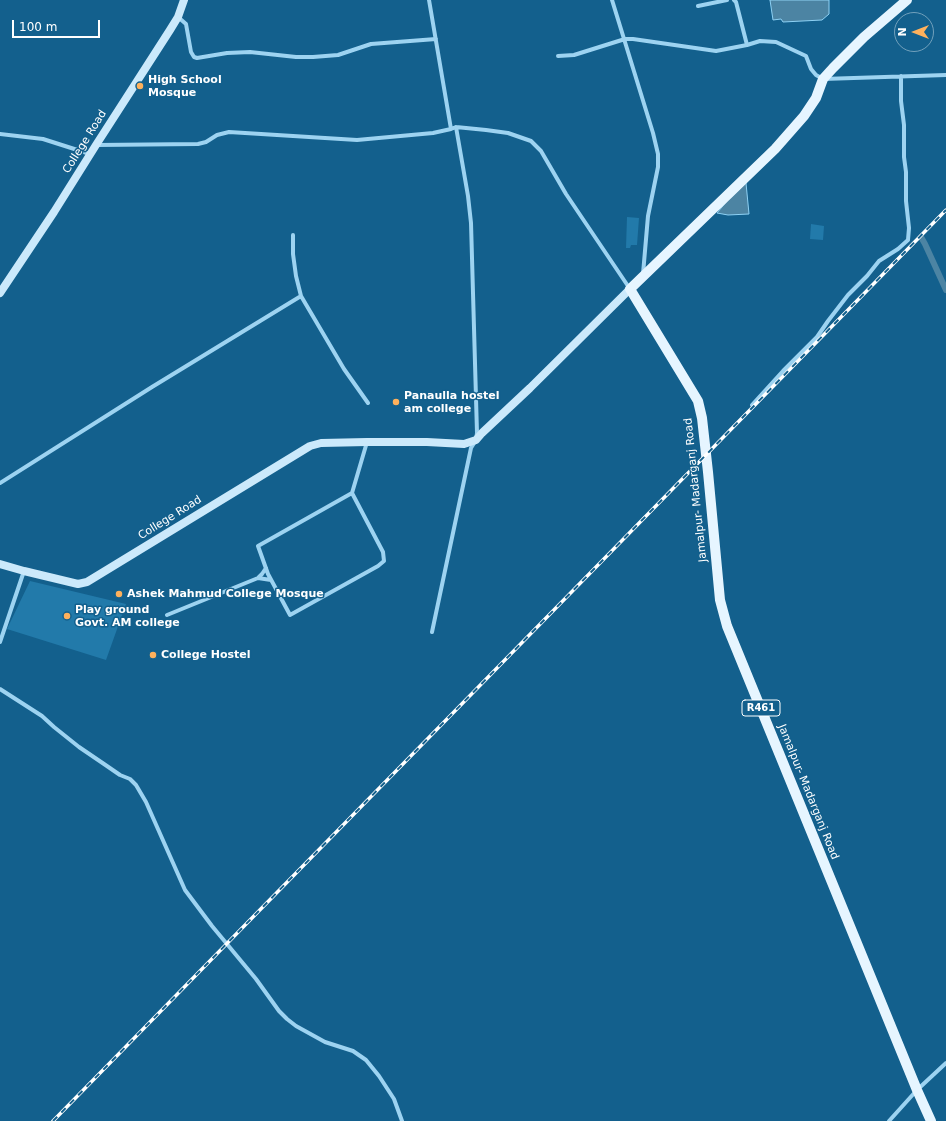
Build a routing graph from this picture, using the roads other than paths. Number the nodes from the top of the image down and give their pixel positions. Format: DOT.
graph roads {
  1 [pos="184,0"];
  2 [pos="429,0"];
  3 [pos="612,0"];
  4 [pos="727,0"];
  5 [pos="734,0"];
  6 [pos="907,0"];
  7 [pos="698,6"];
  8 [pos="178,17"];
  9 [pos="436,39"];
  10 [pos="625,39"];
  11 [pos="747,45"];
  12 [pos="558,56"];
  13 [pos="946,75"];
  14 [pos="901,76"];
  15 [pos="824,80"];
  16 [pos="456,127"];
  17 [pos="451,129"];
  18 [pos="0,134"];
  19 [pos="96,145"];
  20 [pos="90,154"];
  21 [pos="293,235"];
  22 [pos="643,276"];
  23 [pos="630,289"];
  24 [pos="0,293"];
  25 [pos="301,296"];
  26 [pos="368,403"];
  27 [pos="752,405"];
  28 [pos="476,440"];
  29 [pos="367,442"];
  30 [pos="0,483"];
  31 [pos="352,493"];
  32 [pos="0,564"];
  33 [pos="266,568"];
  34 [pos="24,571"];
  35 [pos="258,578"];
  36 [pos="271,580"];
  37 [pos="167,615"];
  38 [pos="432,632"];
  39 [pos="0,642"];
  40 [pos="0,689"];
  41 [pos="946,1063"];
  42 [pos="917,1090"];
  43 [pos="402,1121"];
  44 [pos="889,1121"];
  45 [pos="931,1121"];
  1 -- 8 [label="main road, College Road"];
  2 -- 9 [label="street"];
  3 -- 10 [label="street"];
  4 -- 7 [label="street"];
  5 -- 11 [label="street"];
  6 -- 15 [label="main road"];
  8 -- 9 [label="street"];
  8 -- 19 [label="main road, College Road"];
  9 -- 17 [label="street"];
  10 -- 11 [label="street"];
  10 -- 12 [label="street"];
  10 -- 22 [label="street"];
  11 -- 15 [label="street"];
  13 -- 14 [label="street"];
  14 -- 15 [label="street"];
  14 -- 27 [label="street"];
  15 -- 22 [label="main road"];
  16 -- 17 [label="street"];
  16 -- 23 [label="street"];
  16 -- 28 [label="street"];
  17 -- 19 [label="street"];
  18 -- 20 [label="street"];
  19 -- 20 [label="main road, College Road"];
  20 -- 24 [label="main road, College Road"];
  21 -- 25 [label="street"];
  22 -- 23 [label="main road"];
  23 -- 28 [label="main road"];
  23 -- 42 [label="main road, Jamalpur- Madarganj Road / R461"];
  25 -- 26 [label="street"];
  25 -- 30 [label="street"];
  28 -- 29 [label="main road"];
  28 -- 38 [label="street"];
  29 -- 31 [label="street"];
  29 -- 34 [label="main road, College Road"];
  31 -- 33 [label="street"];
  31 -- 36 [label="street"];
  32 -- 34 [label="main road, College Road"];
  33 -- 35 [label="street"];
  33 -- 36 [label="street"];
  34 -- 39 [label="street"];
  35 -- 36 [label="street"];
  35 -- 37 [label="street"];
  40 -- 43 [label="street"];
  41 -- 42 [label="street"];
  42 -- 44 [label="street"];
  42 -- 45 [label="main road, Jamalpur- Madarganj Road / R461"];
}
